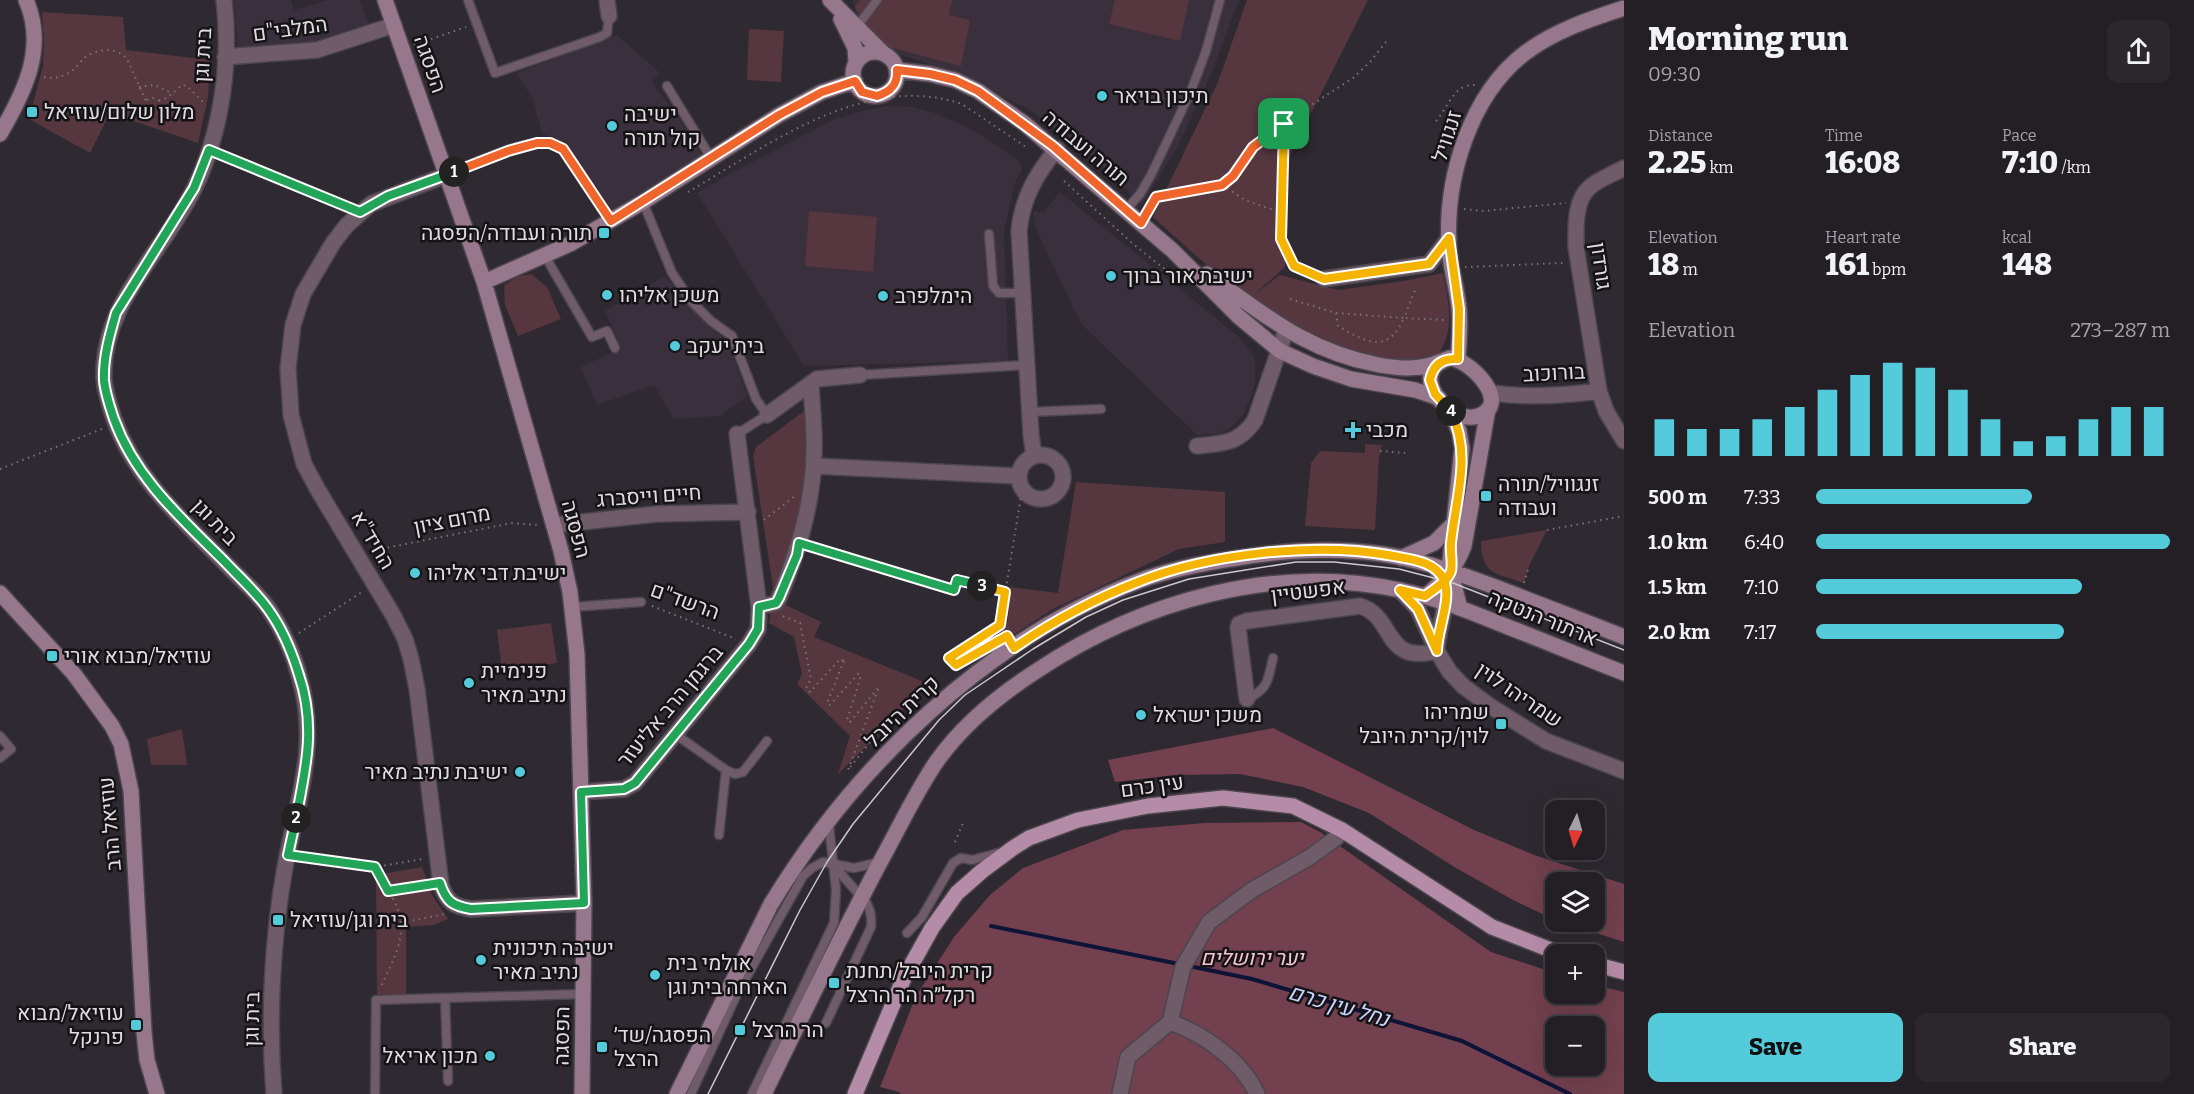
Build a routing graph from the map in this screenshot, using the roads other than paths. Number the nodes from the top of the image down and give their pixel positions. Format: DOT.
graph roads {
  1 [pos="26,0"];
  2 [pos="224,0"];
  3 [pos="385,0"];
  4 [pos="468,0"];
  5 [pos="607,0"];
  6 [pos="830,0"];
  7 [pos="878,0"];
  8 [pos="1220,0"];
  9 [pos="1624,8"];
  10 [pos="609,16"];
  11 [pos="394,25"];
  12 [pos="857,27"];
  13 [pos="884,53"];
  14 [pos="225,57"];
  15 [pos="856,62"];
  16 [pos="897,70"];
  17 [pos="855,81"];
  18 [pos="667,86"];
  19 [pos="0,134"];
  20 [pos="1057,149"];
  21 [pos="711,158"];
  22 [pos="1624,168"];
  23 [pos="447,175"];
  24 [pos="643,202"];
  25 [pos="1126,210"];
  26 [pos="611,221"];
  27 [pos="989,234"];
  28 [pos="1449,238"];
  29 [pos="1172,250"];
  30 [pos="545,256"];
  31 [pos="1324,279"];
  32 [pos="484,282"];
  33 [pos="1022,293"];
  34 [pos="1286,330"];
  35 [pos="615,348"];
  36 [pos="1280,351"];
  37 [pos="1458,359"];
  38 [pos="1442,361"];
  39 [pos="1027,365"];
  40 [pos="860,375"];
  41 [pos="811,383"];
  42 [pos="1599,391"];
  43 [pos="1491,393"];
  44 [pos="1444,403"];
  45 [pos="1101,409"];
  46 [pos="1488,410"];
  47 [pos="1029,412"];
  48 [pos="767,415"];
  49 [pos="737,434"];
  50 [pos="1624,441"];
  51 [pos="1197,446"];
  52 [pos="1034,456"];
  53 [pos="814,466"];
  54 [pos="1020,483"];
  55 [pos="749,520"];
  56 [pos="1454,523"];
  57 [pos="554,525"];
  58 [pos="1401,558"];
  59 [pos="1447,576"];
  60 [pos="1400,590"];
  61 [pos="0,593"];
  62 [pos="1425,596"];
  63 [pos="641,602"];
  64 [pos="1453,605"];
  65 [pos="572,607"];
  66 [pos="759,607"];
  67 [pos="1624,637"];
  68 [pos="1437,651"];
  69 [pos="1273,658"];
  70 [pos="1624,673"];
  71 [pos="1247,699"];
  72 [pos="675,734"];
  73 [pos="0,736"];
  74 [pos="767,741"];
  75 [pos="0,758"];
  76 [pos="726,770"];
  77 [pos="1624,771"];
  78 [pos="581,792"];
  79 [pos="829,818"];
  80 [pos="1342,830"];
  81 [pos="718,835"];
  82 [pos="880,862"];
  83 [pos="833,865"];
  84 [pos="977,865"];
  85 [pos="862,897"];
  86 [pos="584,903"];
  87 [pos="907,933"];
  88 [pos="1545,948"];
  89 [pos="1605,966"];
  90 [pos="1624,972"];
  91 [pos="584,994"];
  92 [pos="445,998"];
  93 [pos="826,1023"];
  94 [pos="1170,1023"];
  95 [pos="448,1081"];
  96 [pos="157,1094"];
  97 [pos="274,1094"];
  98 [pos="375,1094"];
  99 [pos="582,1094"];
  100 [pos="677,1094"];
  101 [pos="691,1094"];
  102 [pos="752,1094"];
  103 [pos="764,1094"];
  104 [pos="855,1094"];
  105 [pos="1120,1094"];
  106 [pos="1257,1094"];
  1 -- 19 [label="street"];
  2 -- 14 [label="street, בית וגן"];
  3 -- 11 [label="street, הפסגה"];
  4 -- 10 [label="lane"];
  5 -- 10 [label="street"];
  6 -- 12 [label="street"];
  6 -- 15 [label="street"];
  7 -- 12 [label="lane"];
  8 -- 25 [label="lane"];
  9 -- 28 [label="street, זנגוויל"];
  11 -- 14 [label="street, המלבי\"ם"];
  11 -- 23 [label="street, הפסגה"];
  12 -- 13 [label="street"];
  13 -- 15 [label="street"];
  13 -- 16 [label="street"];
  14 -- 97 [label="street, בית וגן"];
  15 -- 17 [label="street"];
  16 -- 17 [label="street"];
  16 -- 20 [label="street, תורה ועבודה"];
  17 -- 21 [label="street"];
  18 -- 21 [label="lane"];
  20 -- 25 [label="street, תורה ועבודה"];
  20 -- 33 [label="street"];
  21 -- 24 [label="street"];
  22 -- 42 [label="street, גורדון"];
  23 -- 26 [label="lane"];
  23 -- 32 [label="street, הפסגה"];
  23 -- 86 [label="street, החיד\"א"];
  24 -- 26 [label="street"];
  24 -- 48 [label="lane"];
  25 -- 29 [label="street, תורה ועבודה"];
  26 -- 30 [label="street"];
  27 -- 33 [label="lane"];
  28 -- 31 [label="street"];
  28 -- 37 [label="street, זנגוויל"];
  29 -- 34 [label="street, תורה ועבודה"];
  29 -- 36 [label="street, תורה ועבודה"];
  30 -- 32 [label="street"];
  30 -- 35 [label="lane"];
  32 -- 57 [label="street, הפסגה"];
  33 -- 39 [label="street"];
  34 -- 36 [label="street"];
  34 -- 38 [label="street, תורה ועבודה"];
  36 -- 44 [label="street, תורה ועבודה"];
  36 -- 51 [label="street"];
  37 -- 38 [label="street"];
  37 -- 43 [label="street"];
  38 -- 44 [label="street"];
  39 -- 40 [label="lane"];
  39 -- 47 [label="street"];
  40 -- 41 [label="street"];
  41 -- 48 [label="street"];
  41 -- 53 [label="street"];
  42 -- 43 [label="street, בורוכוב"];
  42 -- 50 [label="street, בורוכוב"];
  43 -- 46 [label="street"];
  44 -- 46 [label="street"];
  44 -- 56 [label="street"];
  45 -- 47 [label="lane"];
  46 -- 59 [label="street"];
  47 -- 52 [label="street"];
  48 -- 49 [label="lane"];
  49 -- 55 [label="street, ברגמן הרב אליעזר"];
  52 -- 54 [label="street"];
  52 -- 54 [label="street"];
  53 -- 54 [label="street"];
  53 -- 66 [label="street"];
  55 -- 57 [label="street, חיים וייסברג"];
  55 -- 66 [label="street, ברגמן הרב אליעזר"];
  56 -- 58 [label="street"];
  56 -- 59 [label="street"];
  57 -- 65 [label="street, הפסגה"];
  58 -- 59 [label="street, קרית היובל"];
  58 -- 79 [label="street, קרית היובל"];
  59 -- 62 [label="street"];
  59 -- 64 [label="street"];
  59 -- 67 [label="street, ארתור הנטקה"];
  60 -- 62 [label="street"];
  60 -- 68 [label="street, שמריהו לוין"];
  60 -- 82 [label="street"];
  61 -- 96 [label="street, עוזיאל הרב"];
  62 -- 64 [label="street"];
  63 -- 65 [label="lane, הרשד\"ם"];
  64 -- 68 [label="street"];
  64 -- 70 [label="street, ארתור הנטקה"];
  65 -- 78 [label="street, הפסגה"];
  66 -- 72 [label="street, ברגמן הרב אליעזר"];
  68 -- 71 [label="street, אפשטיין"];
  68 -- 77 [label="street, שמריהו לוין"];
  69 -- 71 [label="lane"];
  72 -- 76 [label="lane"];
  72 -- 78 [label="street, ברגמן הרב אליעזר"];
  73 -- 75 [label="lane"];
  74 -- 76 [label="lane"];
  76 -- 81 [label="lane"];
  78 -- 86 [label="street, הפסגה"];
  79 -- 83 [label="lane"];
  79 -- 100 [label="street, קרית היובל"];
  80 -- 84 [label="main road, עין כרם"];
  80 -- 88 [label="main road, עין כרם"];
  80 -- 94 [label="street"];
  82 -- 83 [label="lane"];
  82 -- 85 [label="street"];
  83 -- 85 [label="lane"];
  83 -- 101 [label="lane"];
  83 -- 102 [label="lane"];
  84 -- 87 [label="lane"];
  84 -- 104 [label="main road, עין כרם"];
  85 -- 93 [label="lane"];
  85 -- 103 [label="street"];
  86 -- 91 [label="street, הפסגה"];
  89 -- 90 [label="main road"];
  91 -- 92 [label="lane"];
  91 -- 99 [label="street, הפסגה"];
  92 -- 95 [label="lane"];
  92 -- 98 [label="lane"];
  94 -- 105 [label="street"];
  94 -- 106 [label="street"];
}
